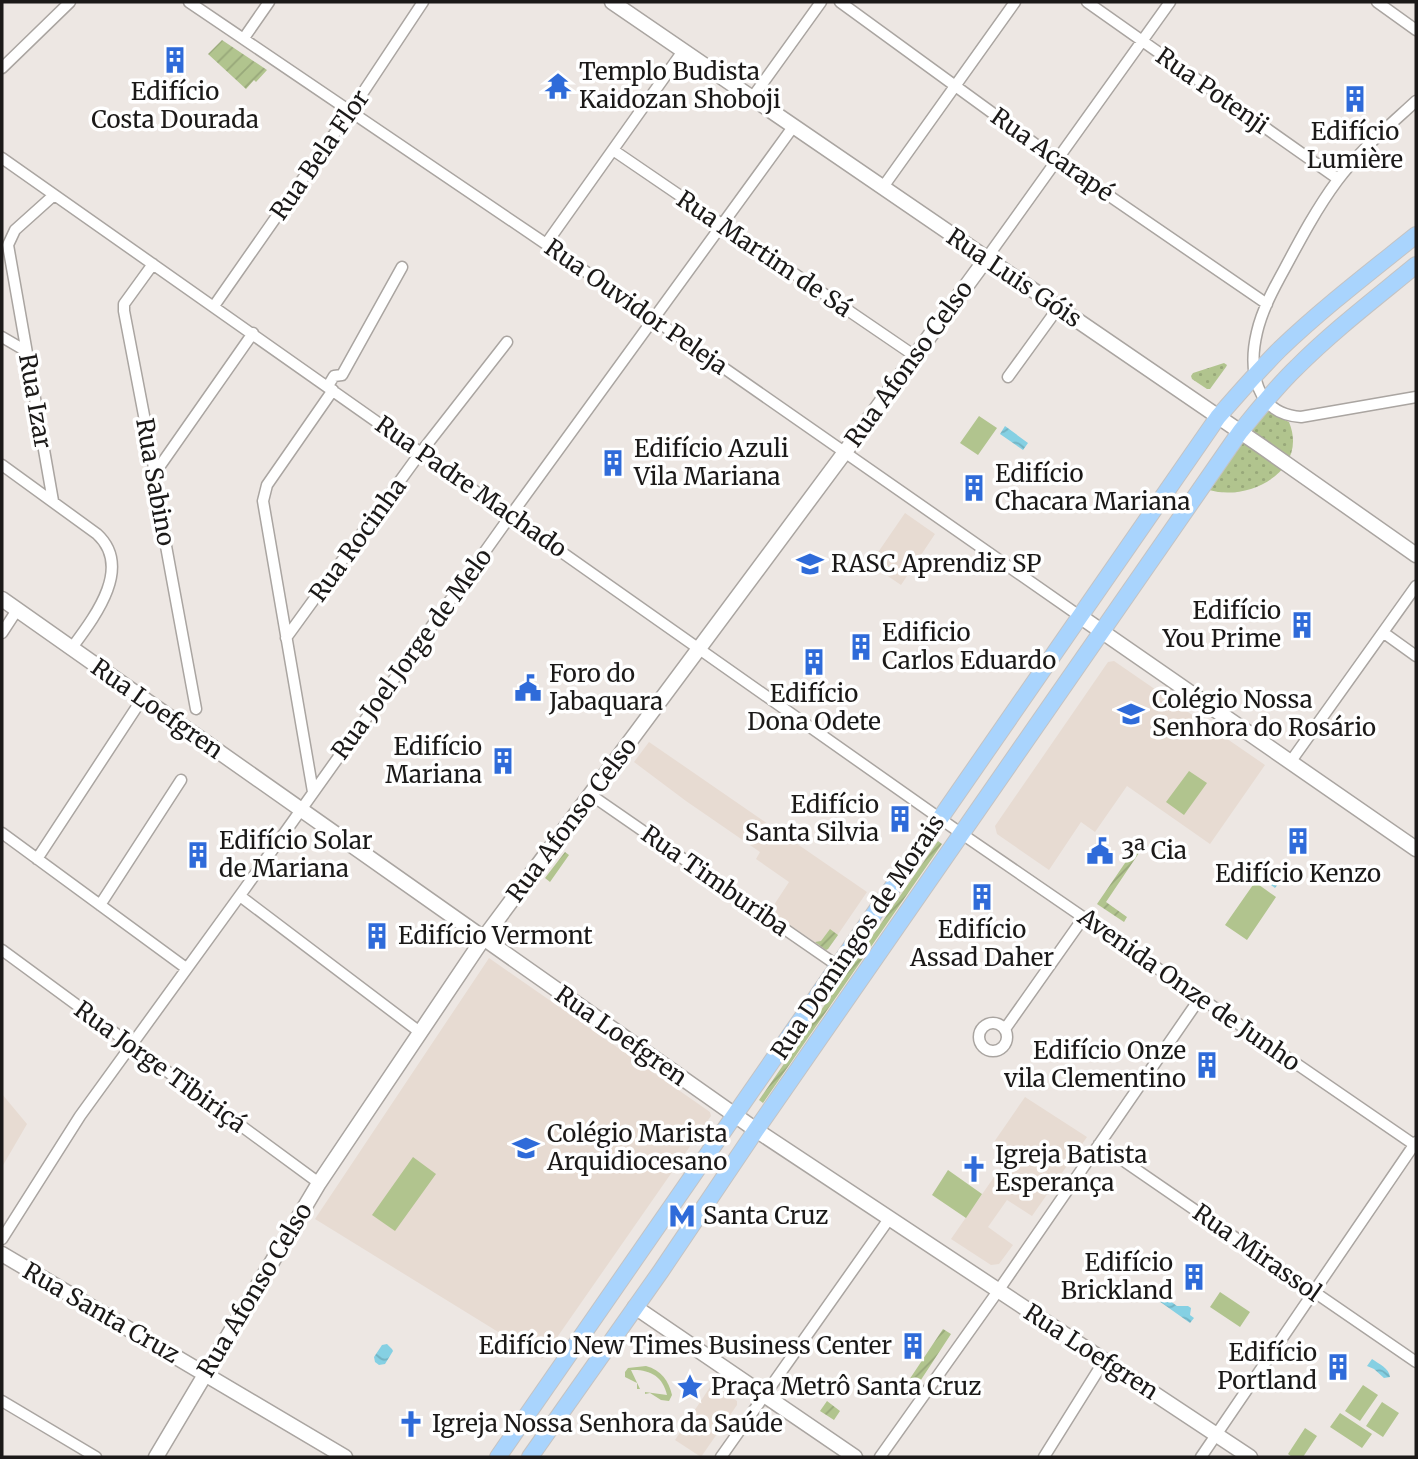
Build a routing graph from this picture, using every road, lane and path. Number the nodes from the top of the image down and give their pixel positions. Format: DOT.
graph roads {
  1 [pos="71,2"];
  2 [pos="189,2"];
  3 [pos="269,2"];
  4 [pos="423,2"];
  5 [pos="612,2"];
  6 [pos="821,2"];
  7 [pos="840,2"];
  8 [pos="1015,2"];
  9 [pos="1087,2"];
  10 [pos="1170,2"];
  11 [pos="1377,2"];
  12 [pos="1416,30"];
  13 [pos="244,38"];
  14 [pos="1142,41"];
  15 [pos="683,51"];
  16 [pos="2,68"];
  17 [pos="955,85"];
  18 [pos="752,98"];
  19 [pos="1416,101"];
  20 [pos="351,111"];
  21 [pos="793,127"];
  22 [pos="613,150"];
  23 [pos="2,158"];
  24 [pos="1057,160"];
  25 [pos="1338,179"];
  26 [pos="883,187"];
  27 [pos="54,195"];
  28 [pos="723,224"];
  29 [pos="1416,235"];
  30 [pos="546,244"];
  31 [pos="986,259"];
  32 [pos="153,264"];
  33 [pos="1416,265"];
  34 [pos="402,267"];
  35 [pos="1267,304"];
  36 [pos="214,306"];
  37 [pos="1058,308"];
  38 [pos="653,319"];
  39 [pos="253,333"];
  40 [pos="2,337"];
  41 [pos="508,342"];
  42 [pos="26,351"];
  43 [pos="915,356"];
  44 [pos="1255,375"];
  45 [pos="1008,377"];
  46 [pos="330,388"];
  47 [pos="1416,397"];
  48 [pos="1265,401"];
  49 [pos="1219,417"];
  50 [pos="1240,432"];
  51 [pos="421,452"];
  52 [pos="845,452"];
  53 [pos="2,466"];
  54 [pos="155,473"];
  55 [pos="53,501"];
  56 [pos="511,515"];
  57 [pos="1416,555"];
  58 [pos="1416,586"];
  59 [pos="2,599"];
  60 [pos="17,610"];
  61 [pos="1081,617"];
  62 [pos="1102,632"];
  63 [pos="2,633"];
  64 [pos="1384,633"];
  65 [pos="286,638"];
  66 [pos="699,648"];
  67 [pos="71,649"];
  68 [pos="1416,656"];
  69 [pos="146,702"];
  70 [pos="196,709"];
  71 [pos="1291,761"];
  72 [pos="181,780"];
  73 [pos="313,792"];
  74 [pos="592,795"];
  75 [pos="301,809"];
  76 [pos="940,818"];
  77 [pos="2,833"];
  78 [pos="962,834"];
  79 [pos="1416,849"];
  80 [pos="37,859"];
  81 [pos="240,896"];
  82 [pos="100,905"];
  83 [pos="1084,917"];
  84 [pos="483,939"];
  85 [pos="2,950"];
  86 [pos="838,966"];
  87 [pos="186,968"];
  88 [pos="1200,998"];
  89 [pos="1005,1029"];
  90 [pos="421,1033"];
  91 [pos="131,1045"];
  92 [pos="736,1116"];
  93 [pos="756,1130"];
  94 [pos="1099,1144"];
  95 [pos="1416,1144"];
  96 [pos="319,1183"];
  97 [pos="889,1219"];
  98 [pos="2,1238"];
  99 [pos="2,1254"];
  100 [pos="998,1291"];
  101 [pos="1315,1293"];
  102 [pos="635,1307"];
  103 [pos="1104,1361"];
  104 [pos="1416,1362"];
  105 [pos="205,1373"];
  106 [pos="764,1395"];
  107 [pos="2,1401"];
  108 [pos="1216,1435"];
  109 [pos="96,1457"];
  110 [pos="156,1457"];
  111 [pos="345,1457"];
  112 [pos="498,1457"];
  113 [pos="530,1457"];
  114 [pos="721,1457"];
  115 [pos="855,1457"];
  116 [pos="880,1457"];
  117 [pos="1044,1457"];
  118 [pos="1201,1457"];
  119 [pos="1250,1457"];
  1 -- 16 [label="street"];
  2 -- 13 [label="street, Rua Ouvidor Peleja"];
  3 -- 13 [label="street"];
  4 -- 20 [label="street, Rua Bela Flor"];
  5 -- 15 [label="street, Rua Luis Góis"];
  6 -- 18 [label="street"];
  7 -- 17 [label="street, Rua Acarapé"];
  8 -- 17 [label="street"];
  9 -- 14 [label="street, Rua Potenji"];
  10 -- 14 [label="street, Rua Afonso Celso"];
  11 -- 12 [label="street"];
  13 -- 20 [label="street, Rua Ouvidor Peleja"];
  14 -- 24 [label="street, Rua Afonso Celso"];
  14 -- 25 [label="street, Rua Potenji"];
  15 -- 18 [label="street, Rua Luis Góis"];
  15 -- 22 [label="street"];
  17 -- 24 [label="street, Rua Acarapé"];
  17 -- 26 [label="street"];
  18 -- 21 [label="street, Rua Luis Góis"];
  19 -- 25 [label="street"];
  20 -- 30 [label="street, Rua Ouvidor Peleja"];
  20 -- 36 [label="street, Rua Bela Flor"];
  21 -- 26 [label="street, Rua Luis Góis"];
  21 -- 28 [label="street, Rua Joel Jorge de Melo"];
  22 -- 28 [label="street, Rua Martim de Sá"];
  22 -- 30 [label="street"];
  23 -- 27 [label="street, Rua Padre Machado"];
  24 -- 31 [label="street, Rua Afonso Celso"];
  24 -- 35 [label="street, Rua Acarapé"];
  25 -- 35 [label="street"];
  26 -- 31 [label="street, Rua Luis Góis"];
  27 -- 32 [label="street, Rua Padre Machado"];
  27 -- 42 [label="street, Rua Izar"];
  28 -- 38 [label="street, Rua Joel Jorge de Melo"];
  28 -- 43 [label="street, Rua Martim de Sá"];
  29 -- 44 [label="main road, Rua Domingos de Morais"];
  30 -- 38 [label="street, Rua Ouvidor Peleja"];
  31 -- 37 [label="street, Rua Luis Góis"];
  31 -- 43 [label="street, Rua Afonso Celso"];
  32 -- 36 [label="street, Rua Padre Machado"];
  32 -- 54 [label="street, Rua Sabino"];
  33 -- 48 [label="main road, Rua Domingos de Morais"];
  34 -- 46 [label="street"];
  35 -- 44 [label="street"];
  36 -- 39 [label="street, Rua Padre Machado"];
  37 -- 45 [label="street"];
  37 -- 49 [label="street, Rua Luis Góis"];
  38 -- 52 [label="street, Rua Ouvidor Peleja"];
  38 -- 56 [label="street, Rua Joel Jorge de Melo"];
  39 -- 46 [label="street, Rua Padre Machado"];
  39 -- 54 [label="street"];
  40 -- 42 [label="street"];
  41 -- 51 [label="street, Rua Rocinha"];
  42 -- 55 [label="street, Rua Izar"];
  43 -- 52 [label="street, Rua Afonso Celso"];
  44 -- 48 [label="street"];
  44 -- 49 [label="main road, Rua Domingos de Morais"];
  46 -- 51 [label="street, Rua Padre Machado"];
  46 -- 65 [label="street"];
  47 -- 48 [label="street"];
  48 -- 50 [label="main road, Rua Domingos de Morais"];
  49 -- 50 [label="street, Rua Luis Góis"];
  49 -- 61 [label="main road, Rua Domingos de Morais"];
  50 -- 57 [label="street, Rua Luis Góis"];
  50 -- 62 [label="main road, Rua Domingos de Morais"];
  51 -- 56 [label="street, Rua Padre Machado"];
  51 -- 65 [label="street, Rua Rocinha"];
  52 -- 61 [label="street, Rua Ouvidor Peleja"];
  52 -- 66 [label="street, Rua Afonso Celso"];
  53 -- 55 [label="street"];
  54 -- 70 [label="street, Rua Sabino"];
  55 -- 67 [label="street"];
  56 -- 66 [label="street, Rua Padre Machado"];
  56 -- 73 [label="street, Rua Joel Jorge de Melo"];
  58 -- 64 [label="street"];
  59 -- 60 [label="street, Rua Loefgren"];
  60 -- 63 [label="street"];
  60 -- 67 [label="street, Rua Loefgren"];
  61 -- 62 [label="street"];
  61 -- 76 [label="main road, Rua Domingos de Morais"];
  62 -- 71 [label="street"];
  62 -- 78 [label="main road, Rua Domingos de Morais"];
  64 -- 68 [label="street"];
  64 -- 71 [label="street"];
  65 -- 73 [label="street"];
  66 -- 74 [label="street, Rua Afonso Celso"];
  66 -- 76 [label="street, Rua Padre Machado"];
  67 -- 69 [label="street, Rua Loefgren"];
  69 -- 75 [label="street, Rua Loefgren"];
  69 -- 80 [label="street"];
  71 -- 79 [label="street"];
  72 -- 82 [label="street"];
  73 -- 75 [label="street, Rua Joel Jorge de Melo"];
  74 -- 84 [label="street, Rua Afonso Celso"];
  74 -- 86 [label="street, Rua Timburiba"];
  75 -- 81 [label="street, Rua Joel Jorge de Melo"];
  75 -- 84 [label="street, Rua Loefgren"];
  76 -- 78 [label="street, Avenida Onze de Junho"];
  76 -- 86 [label="main road, Rua Domingos de Morais"];
  77 -- 80 [label="street"];
  78 -- 83 [label="street, Avenida Onze de Junho"];
  78 -- 93 [label="main road, Rua Domingos de Morais"];
  80 -- 82 [label="street"];
  81 -- 87 [label="street, Rua Joel Jorge de Melo"];
  81 -- 90 [label="street"];
  82 -- 87 [label="street"];
  83 -- 88 [label="street, Avenida Onze de Junho"];
  83 -- 89 [label="street"];
  84 -- 90 [label="street, Rua Afonso Celso"];
  84 -- 92 [label="street, Rua Loefgren"];
  85 -- 91 [label="street, Rua Jorge Tibiriçá"];
  86 -- 92 [label="main road, Rua Domingos de Morais"];
  87 -- 91 [label="street, Rua Joel Jorge de Melo"];
  88 -- 94 [label="street"];
  88 -- 95 [label="street, Avenida Onze de Junho"];
  90 -- 96 [label="street, Rua Afonso Celso"];
  91 -- 96 [label="street, Rua Jorge Tibiriçá"];
  91 -- 98 [label="street, Rua Joel Jorge de Melo"];
  92 -- 93 [label="street, Rua Loefgren"];
  92 -- 112 [label="main road, Rua Domingos de Morais"];
  93 -- 97 [label="street, Rua Loefgren"];
  93 -- 102 [label="main road, Rua Domingos de Morais"];
  94 -- 100 [label="street"];
  94 -- 101 [label="street, Rua Mirassol"];
  95 -- 101 [label="street"];
  96 -- 105 [label="street, Rua Afonso Celso"];
  97 -- 100 [label="street, Rua Loefgren"];
  97 -- 106 [label="street"];
  99 -- 105 [label="street, Rua Santa Cruz"];
  100 -- 103 [label="street, Rua Loefgren"];
  100 -- 116 [label="street"];
  101 -- 104 [label="street, Rua Mirassol"];
  101 -- 108 [label="street"];
  102 -- 106 [label="street"];
  102 -- 113 [label="main road, Rua Domingos de Morais"];
  103 -- 108 [label="street, Rua Loefgren"];
  103 -- 117 [label="street"];
  105 -- 110 [label="street, Rua Afonso Celso"];
  105 -- 111 [label="street, Rua Santa Cruz"];
  106 -- 114 [label="street"];
  106 -- 115 [label="street"];
  107 -- 109 [label="street"];
  108 -- 118 [label="street"];
  108 -- 119 [label="street, Rua Loefgren"];
}
